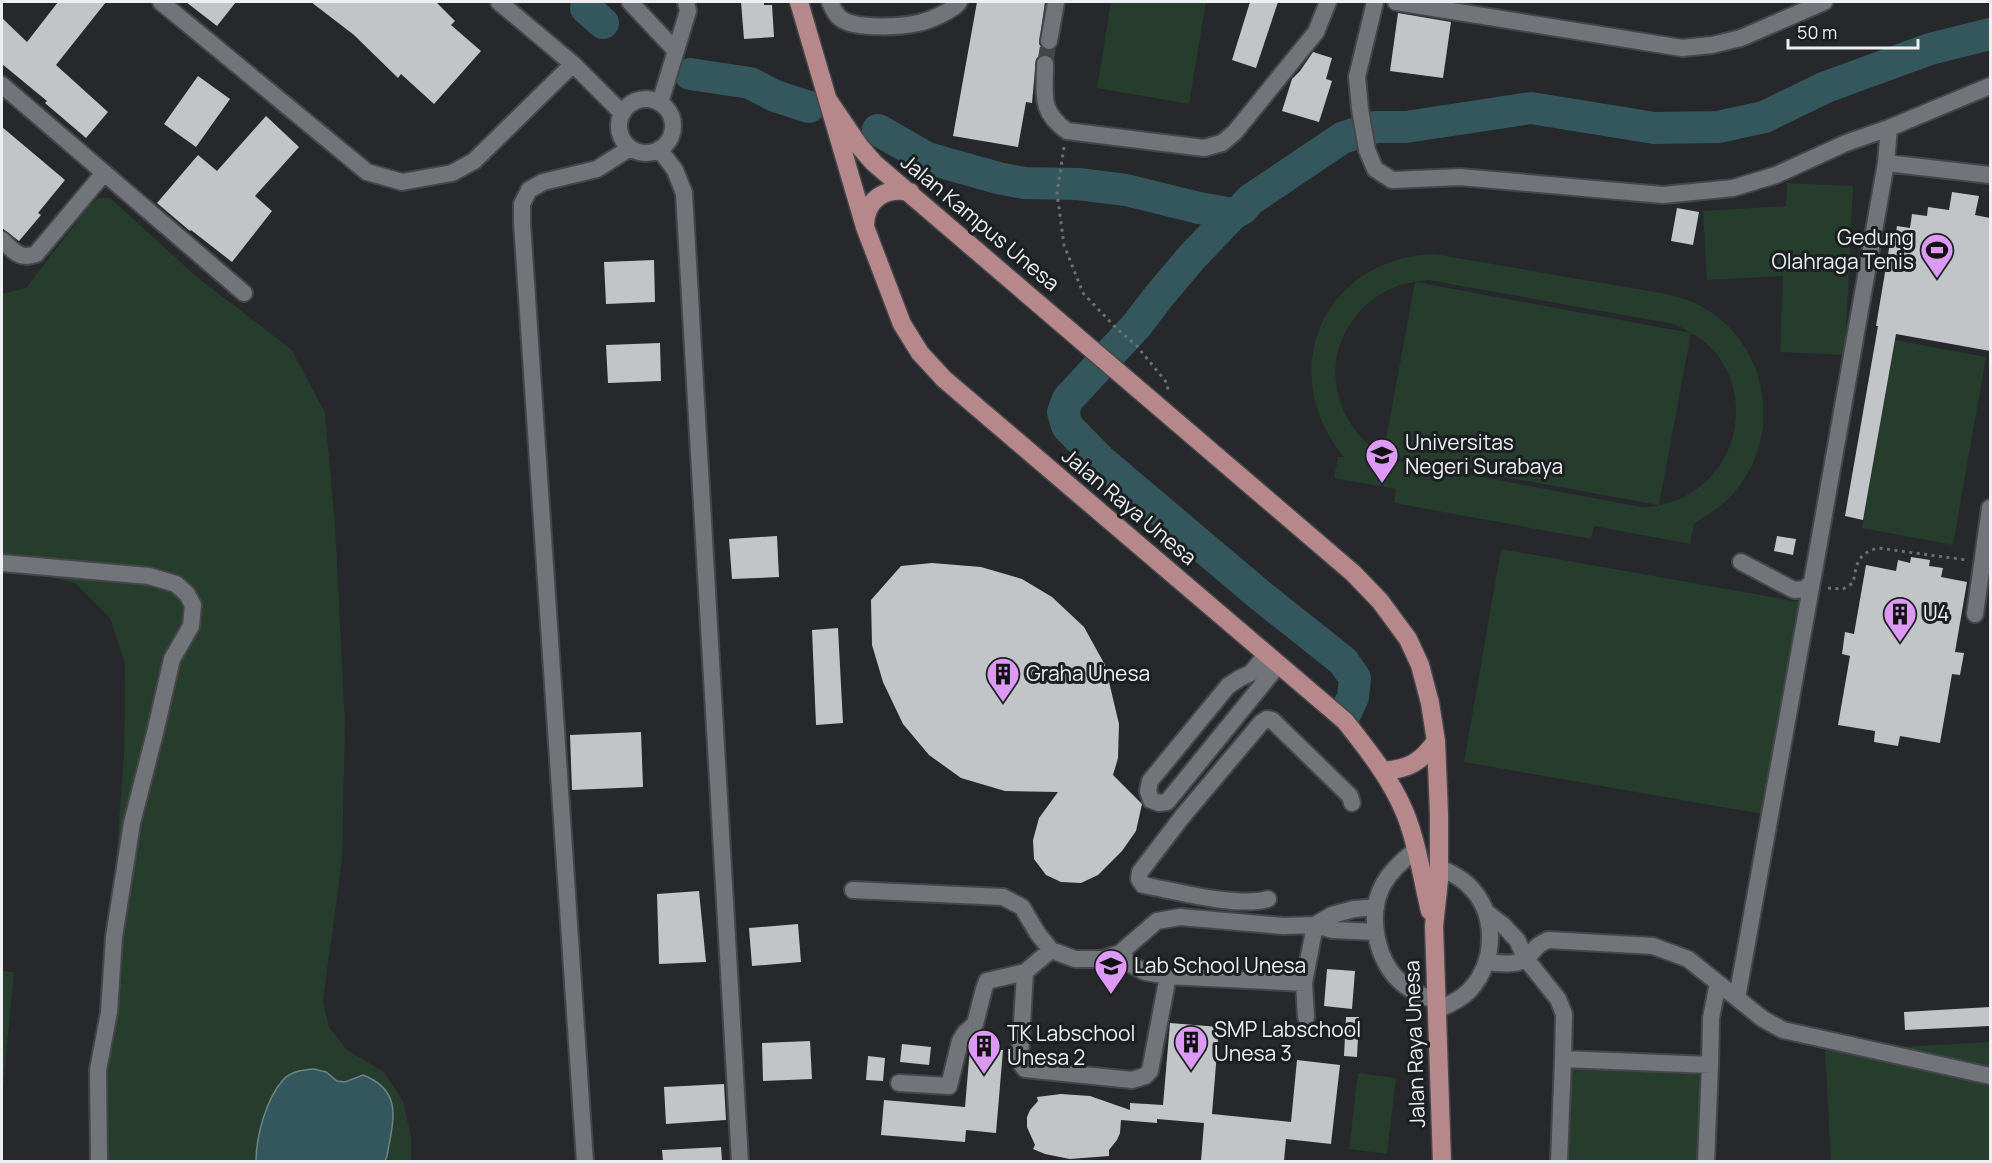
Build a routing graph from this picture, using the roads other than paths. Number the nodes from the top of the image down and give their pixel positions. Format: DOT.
graph roads {
  1 [pos="161,2"];
  2 [pos="499,2"];
  3 [pos="630,2"];
  4 [pos="686,2"];
  5 [pos="799,2"];
  6 [pos="830,2"];
  7 [pos="959,2"];
  8 [pos="1056,2"];
  9 [pos="1328,2"];
  10 [pos="1375,2"];
  11 [pos="1396,2"];
  12 [pos="1824,2"];
  13 [pos="1049,41"];
  14 [pos="676,51"];
  15 [pos="573,64"];
  16 [pos="1045,64"];
  17 [pos="2,85"];
  18 [pos="1990,86"];
  19 [pos="828,100"];
  20 [pos="660,103"];
  21 [pos="622,113"];
  22 [pos="1889,128"];
  23 [pos="630,148"];
  24 [pos="659,149"];
  25 [pos="1886,163"];
  26 [pos="104,174"];
  27 [pos="1990,175"];
  28 [pos="910,192"];
  29 [pos="865,227"];
  30 [pos="2,240"];
  31 [pos="244,292"];
  32 [pos="1116,368"];
  33 [pos="1990,508"];
  34 [pos="1741,562"];
  35 [pos="2,563"];
  36 [pos="1812,582"];
  37 [pos="1975,614"];
  38 [pos="1273,659"];
  39 [pos="1436,741"];
  40 [pos="1383,771"];
  41 [pos="1167,802"];
  42 [pos="1352,803"];
  43 [pos="1182,817"];
  44 [pos="1416,850"];
  45 [pos="1439,867"];
  46 [pos="853,890"];
  47 [pos="1268,899"];
  48 [pos="1376,907"];
  49 [pos="1486,912"];
  50 [pos="1315,924"];
  51 [pos="1434,926"];
  52 [pos="1376,932"];
  53 [pos="1051,950"];
  54 [pos="1120,952"];
  55 [pos="1526,959"];
  56 [pos="1487,962"];
  57 [pos="1025,972"];
  58 [pos="1168,976"];
  59 [pos="1304,983"];
  60 [pos="1718,983"];
  61 [pos="1737,998"];
  62 [pos="1437,1005"];
  63 [pos="1306,1017"];
  64 [pos="1563,1059"];
  65 [pos="1710,1065"];
  66 [pos="1990,1076"];
  67 [pos="899,1083"];
  68 [pos="99,1161"];
  69 [pos="585,1161"];
  70 [pos="740,1161"];
  71 [pos="1442,1161"];
  72 [pos="1559,1161"];
  73 [pos="1706,1161"];
  1 -- 15 [label="street"];
  2 -- 15 [label="street"];
  3 -- 14 [label="street"];
  4 -- 14 [label="street"];
  5 -- 19 [label="main road, Jalan Raya Unesa"];
  6 -- 7 [label="street"];
  8 -- 13 [label="street"];
  9 -- 16 [label="street"];
  10 -- 22 [label="street"];
  11 -- 12 [label="street"];
  14 -- 20 [label="street"];
  15 -- 21 [label="street"];
  17 -- 26 [label="street"];
  18 -- 22 [label="street"];
  19 -- 28 [label="main road, Jalan Kampus Unesa"];
  19 -- 29 [label="main road, Jalan Raya Unesa"];
  20 -- 21 [label="street"];
  20 -- 24 [label="street"];
  21 -- 23 [label="street"];
  22 -- 25 [label="street"];
  23 -- 24 [label="street"];
  23 -- 69 [label="street"];
  24 -- 70 [label="street"];
  25 -- 27 [label="street"];
  25 -- 36 [label="street"];
  26 -- 30 [label="street"];
  26 -- 31 [label="street"];
  28 -- 29 [label="main road"];
  28 -- 32 [label="main road, Jalan Kampus Unesa"];
  29 -- 38 [label="main road, Jalan Raya Unesa"];
  32 -- 39 [label="main road, Jalan Raya Unesa"];
  33 -- 37 [label="street"];
  34 -- 36 [label="street"];
  35 -- 68 [label="street"];
  36 -- 61 [label="street"];
  38 -- 40 [label="main road, Jalan Raya Unesa"];
  38 -- 41 [label="street"];
  38 -- 41 [label="street"];
  39 -- 40 [label="main road"];
  39 -- 45 [label="main road, Jalan Raya Unesa"];
  40 -- 44 [label="main road, Jalan Raya Unesa"];
  41 -- 43 [label="street"];
  42 -- 43 [label="street"];
  43 -- 47 [label="street"];
  44 -- 48 [label="street"];
  44 -- 51 [label="main road, Jalan Raya Unesa"];
  45 -- 49 [label="street"];
  45 -- 51 [label="main road, Jalan Raya Unesa"];
  46 -- 53 [label="street"];
  48 -- 50 [label="street"];
  48 -- 52 [label="street"];
  49 -- 55 [label="street"];
  49 -- 56 [label="street"];
  50 -- 52 [label="street"];
  50 -- 54 [label="street"];
  50 -- 59 [label="street"];
  51 -- 62 [label="main road, Jalan Raya Unesa"];
  52 -- 62 [label="street"];
  53 -- 54 [label="street"];
  53 -- 57 [label="street"];
  54 -- 58 [label="street"];
  55 -- 56 [label="street"];
  55 -- 60 [label="street"];
  55 -- 64 [label="street"];
  56 -- 62 [label="street"];
  57 -- 58 [label="street"];
  57 -- 67 [label="street"];
  58 -- 59 [label="street"];
  59 -- 63 [label="street"];
  60 -- 61 [label="street"];
  60 -- 65 [label="street"];
  61 -- 66 [label="street"];
  62 -- 71 [label="main road, Jalan Raya Unesa"];
  64 -- 65 [label="street"];
  64 -- 72 [label="street"];
  65 -- 73 [label="street"];
}
